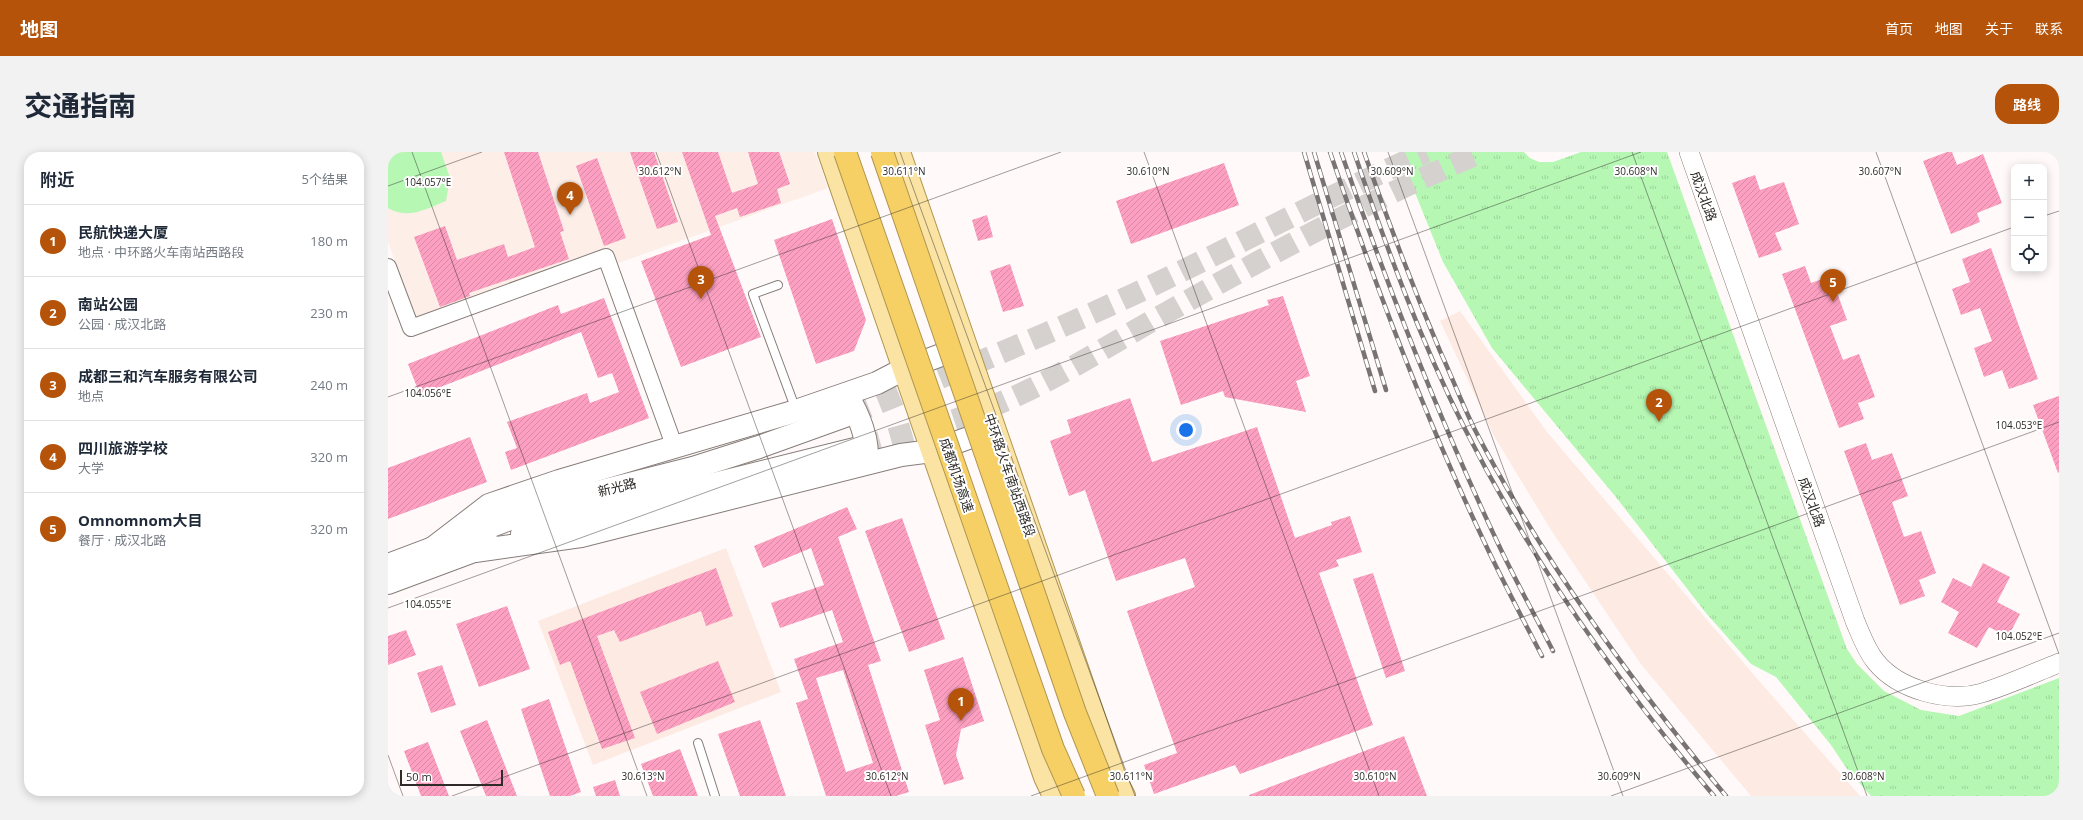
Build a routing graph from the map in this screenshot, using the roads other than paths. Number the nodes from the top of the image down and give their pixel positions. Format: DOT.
graph roads {
  1 [pos="829,152"];
  2 [pos="845,152"];
  3 [pos="882,152"];
  4 [pos="899,152"];
  5 [pos="1689,152"];
  6 [pos="388,267"];
  7 [pos="778,285"];
  8 [pos="966,346"];
  9 [pos="904,369"];
  10 [pos="845,392"];
  11 [pos="796,411"];
  12 [pos="848,415"];
  13 [pos="994,429"];
  14 [pos="675,448"];
  15 [pos="932,451"];
  16 [pos="862,456"];
  17 [pos="432,548"];
  18 [pos="388,565"];
  19 [pos="388,583"];
  20 [pos="2059,663"];
  21 [pos="698,744"];
  22 [pos="715,796"];
  23 [pos="1054,796"];
  24 [pos="1074,796"];
  25 [pos="1108,796"];
  26 [pos="1124,796"];
  1 -- 9 [label="main road"];
  2 -- 24 [label="highway, 成都机场高速, bridge"];
  3 -- 25 [label="highway, bridge"];
  4 -- 8 [label="main road, 中环路火车南站西路段"];
  5 -- 20 [label="street, 成汉北路"];
  6 -- 14 [label="street"];
  7 -- 11 [label="lane"];
  8 -- 9 [label="main road"];
  8 -- 13 [label="main road, 中环路火车南站西路段"];
  9 -- 10 [label="main road"];
  9 -- 15 [label="main road"];
  10 -- 11 [label="main road"];
  10 -- 16 [label="main road"];
  11 -- 14 [label="main road"];
  12 -- 17 [label="main road, 新光路"];
  13 -- 15 [label="main road"];
  13 -- 26 [label="main road, 中环路火车南站西路段"];
  14 -- 17 [label="main road"];
  15 -- 16 [label="main road"];
  15 -- 23 [label="main road"];
  16 -- 19 [label="main road"];
  17 -- 18 [label="main road, 新光路"];
  21 -- 22 [label="lane"];
}
